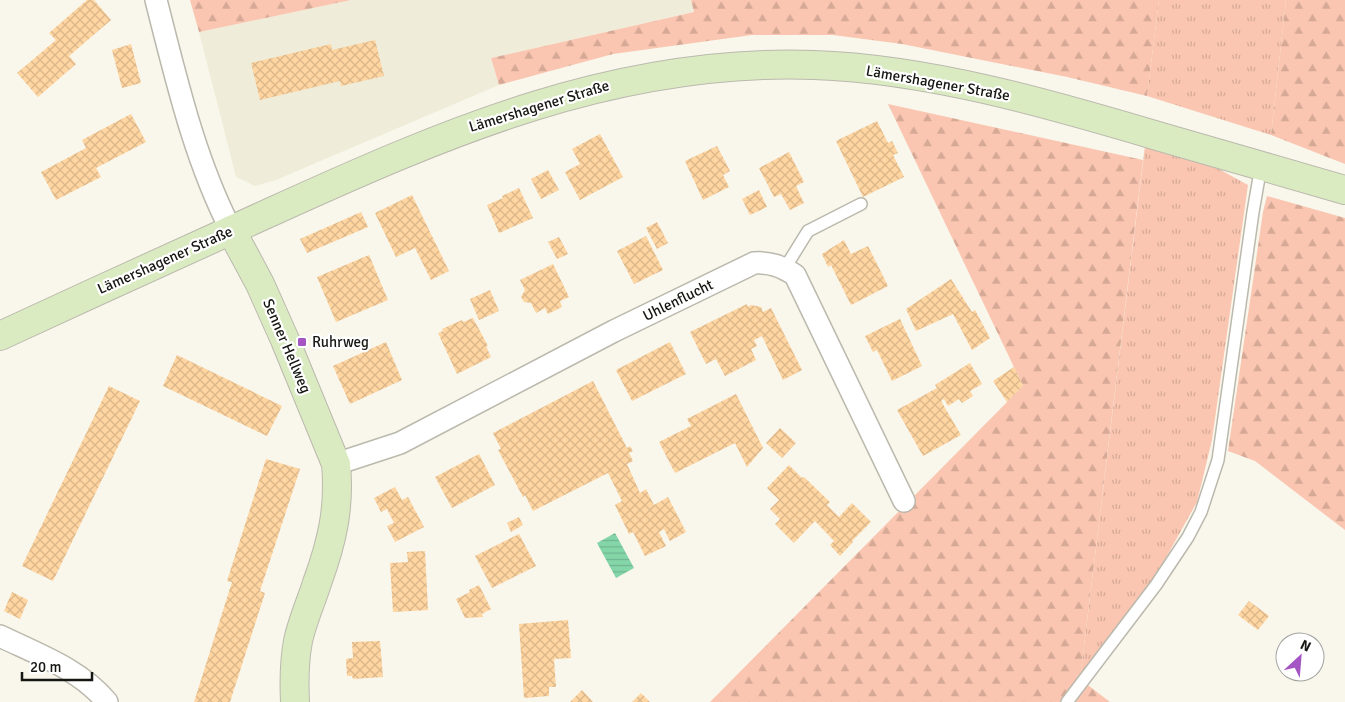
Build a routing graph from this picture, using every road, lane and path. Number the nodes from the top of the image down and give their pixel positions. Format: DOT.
graph roads {
  1 [pos="156,0"];
  2 [pos="1261,166"];
  3 [pos="1345,190"];
  4 [pos="861,204"];
  5 [pos="231,230"];
  6 [pos="785,268"];
  7 [pos="0,336"];
  8 [pos="336,464"];
  9 [pos="904,501"];
  10 [pos="0,636"];
  11 [pos="107,702"];
  12 [pos="295,702"];
  13 [pos="1067,702"];
  1 -- 5 [label="street, Senner Hellweg"];
  2 -- 3 [label="main road, Lämershagener Straße"];
  2 -- 5 [label="main road, Lämershagener Straße"];
  2 -- 13 [label="lane"];
  4 -- 6 [label="lane"];
  5 -- 7 [label="main road, Lämershagener Straße"];
  5 -- 8 [label="main road, Senner Hellweg"];
  6 -- 8 [label="street, Uhlenflucht"];
  6 -- 9 [label="street"];
  8 -- 12 [label="main road, Senner Hellweg"];
  10 -- 11 [label="street"];
}
